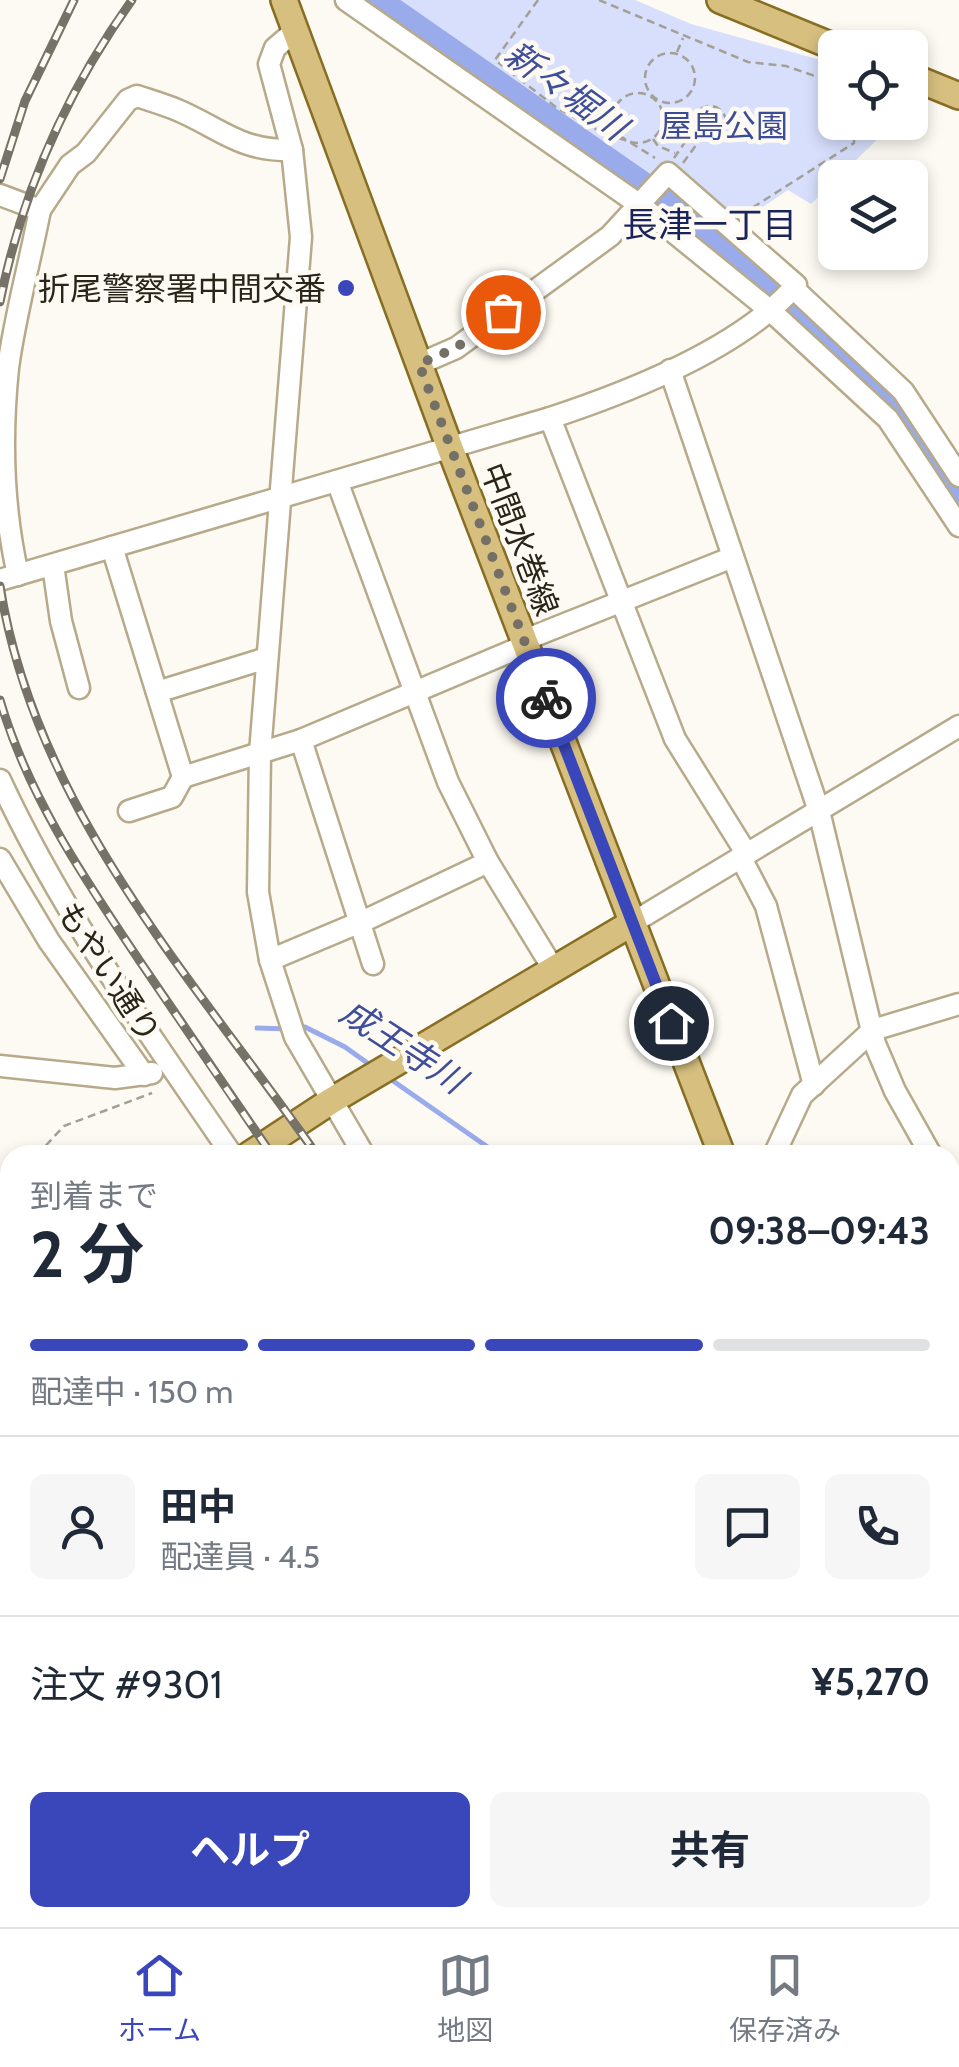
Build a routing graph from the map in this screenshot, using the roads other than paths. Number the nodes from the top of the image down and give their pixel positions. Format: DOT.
graph roads {
  1 [pos="284,0"];
  2 [pos="346,0"];
  3 [pos="720,0"];
  4 [pos="295,31"];
  5 [pos="818,40"];
  6 [pos="928,83"];
  7 [pos="959,96"];
  8 [pos="292,150"];
  9 [pos="0,195"];
  10 [pos="640,205"];
  11 [pos="40,210"];
  12 [pos="793,288"];
  13 [pos="772,312"];
  14 [pos="419,364"];
  15 [pos="670,370"];
  16 [pos="550,418"];
  17 [pos="450,448"];
  18 [pos="959,476"];
  19 [pos="337,482"];
  20 [pos="283,496"];
  21 [pos="959,526"];
  22 [pos="112,547"];
  23 [pos="733,558"];
  24 [pos="53,565"];
  25 [pos="9,577"];
  26 [pos="621,601"];
  27 [pos="526,646"];
  28 [pos="267,658"];
  29 [pos="79,688"];
  30 [pos="414,691"];
  31 [pos="156,692"];
  32 [pos="959,726"];
  33 [pos="300,740"];
  34 [pos="260,753"];
  35 [pos="182,777"];
  36 [pos="0,780"];
  37 [pos="819,810"];
  38 [pos="129,811"];
  39 [pos="742,858"];
  40 [pos="0,859"];
  41 [pos="488,862"];
  42 [pos="358,922"];
  43 [pos="632,924"];
  44 [pos="270,960"];
  45 [pos="373,964"];
  46 [pos="554,970"];
  47 [pos="959,1004"];
  48 [pos="873,1030"];
  49 [pos="0,1066"];
  50 [pos="177,1074"];
  51 [pos="144,1075"];
  52 [pos="814,1085"];
  53 [pos="331,1101"];
  54 [pos="225,1145"];
  55 [pos="265,1145"];
  56 [pos="358,1145"];
  57 [pos="718,1145"];
  58 [pos="779,1145"];
  59 [pos="925,1145"];
  1 -- 4 [label="main road, 中間水巻線"];
  2 -- 10 [label="street"];
  3 -- 5 [label="main road"];
  4 -- 8 [label="street"];
  4 -- 14 [label="main road, 中間水巻線"];
  6 -- 7 [label="main road"];
  8 -- 11 [label="street"];
  8 -- 20 [label="street"];
  9 -- 11 [label="street"];
  10 -- 12 [label="street"];
  10 -- 13 [label="street"];
  10 -- 14 [label="street"];
  11 -- 25 [label="street"];
  12 -- 13 [label="street"];
  12 -- 18 [label="street"];
  13 -- 15 [label="street"];
  13 -- 21 [label="street"];
  14 -- 17 [label="main road, 中間水巻線"];
  15 -- 16 [label="street"];
  15 -- 23 [label="street"];
  16 -- 17 [label="street"];
  16 -- 26 [label="street"];
  17 -- 19 [label="street"];
  17 -- 27 [label="main road, 中間水巻線"];
  19 -- 20 [label="street"];
  19 -- 30 [label="street"];
  20 -- 22 [label="street"];
  20 -- 28 [label="street"];
  22 -- 24 [label="street"];
  22 -- 31 [label="street"];
  23 -- 26 [label="street"];
  23 -- 37 [label="street"];
  24 -- 25 [label="street"];
  24 -- 29 [label="street"];
  26 -- 27 [label="street"];
  26 -- 39 [label="street"];
  27 -- 30 [label="street"];
  27 -- 43 [label="main road, 中間水巻線"];
  28 -- 31 [label="street"];
  28 -- 34 [label="street"];
  30 -- 33 [label="street"];
  30 -- 41 [label="street"];
  31 -- 35 [label="street"];
  32 -- 37 [label="street"];
  33 -- 34 [label="street"];
  33 -- 42 [label="street"];
  34 -- 35 [label="street"];
  34 -- 44 [label="street"];
  35 -- 38 [label="street"];
  36 -- 50 [label="street, もやい通り"];
  37 -- 39 [label="street"];
  37 -- 48 [label="street"];
  39 -- 43 [label="street"];
  39 -- 52 [label="street"];
  40 -- 51 [label="street"];
  41 -- 42 [label="street"];
  41 -- 46 [label="street"];
  42 -- 44 [label="street"];
  42 -- 45 [label="street"];
  43 -- 46 [label="main road"];
  43 -- 57 [label="main road, 中間水巻線"];
  44 -- 53 [label="street"];
  46 -- 53 [label="main road"];
  47 -- 48 [label="street"];
  48 -- 52 [label="street"];
  48 -- 59 [label="street"];
  49 -- 51 [label="street"];
  50 -- 51 [label="street"];
  50 -- 54 [label="street, もやい通り"];
  52 -- 58 [label="street"];
  53 -- 55 [label="main road"];
  53 -- 56 [label="street"];
}
